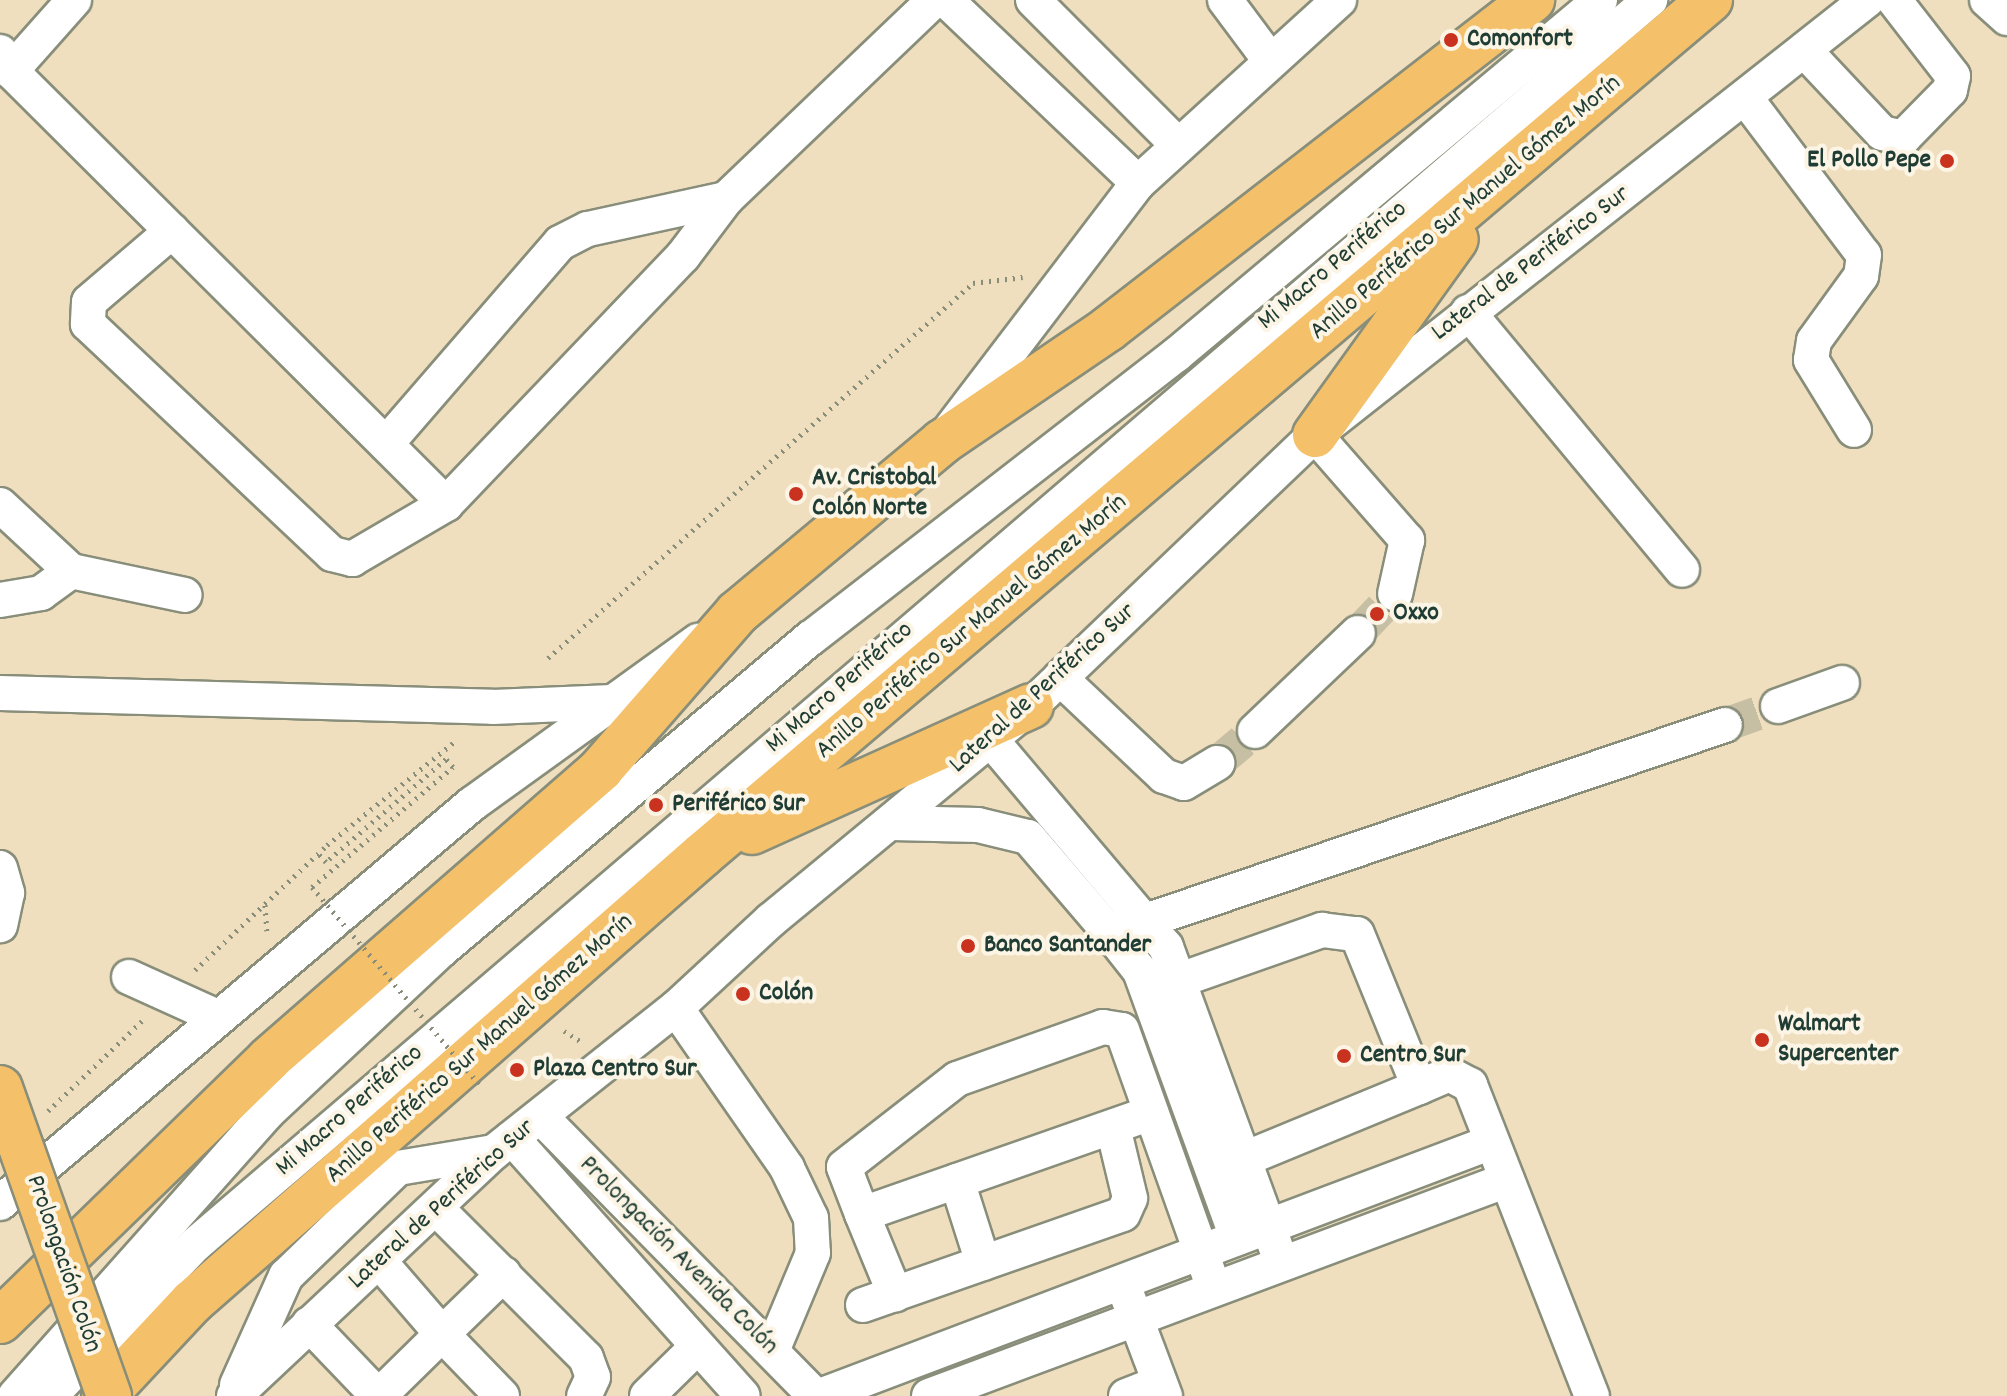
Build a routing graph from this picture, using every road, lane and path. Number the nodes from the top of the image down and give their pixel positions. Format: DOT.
graph roads {
  1 [pos="74,0"];
  2 [pos="934,0"];
  3 [pos="946,0"];
  4 [pos="1033,0"];
  5 [pos="1225,0"];
  6 [pos="1339,0"];
  7 [pos="1532,0"];
  8 [pos="1600,0"];
  9 [pos="1650,0"];
  10 [pos="1710,0"];
  11 [pos="1867,0"];
  12 [pos="1894,0"];
  13 [pos="1987,0"];
  14 [pos="2007,18"];
  15 [pos="1805,51"];
  16 [pos="1269,59"];
  17 [pos="5,62"];
  18 [pos="1747,100"];
  19 [pos="1179,146"];
  20 [pos="1138,183"];
  21 [pos="1494,185"];
  22 [pos="726,199"];
  23 [pos="172,231"];
  24 [pos="1063,272"];
  25 [pos="1468,312"];
  26 [pos="1854,430"];
  27 [pos="1315,435"];
  28 [pos="942,442"];
  29 [pos="386,444"];
  30 [pos="446,504"];
  31 [pos="0,505"];
  32 [pos="1682,570"];
  33 [pos="71,571"];
  34 [pos="1395,594"];
  35 [pos="185,595"];
  36 [pos="0,600"];
  37 [pos="737,613"];
  38 [pos="1358,633"];
  39 [pos="548,658"];
  40 [pos="1842,683"];
  41 [pos="1045,692"];
  42 [pos="0,693"];
  43 [pos="612,702"];
  44 [pos="1778,706"];
  45 [pos="1725,725"];
  46 [pos="1255,731"];
  47 [pos="991,740"];
  48 [pos="454,742"];
  49 [pos="1217,763"];
  50 [pos="892,823"];
  51 [pos="318,853"];
  52 [pos="702,855"];
  53 [pos="0,868"];
  54 [pos="1146,922"];
  55 [pos="0,925"];
  56 [pos="1110,933"];
  57 [pos="129,977"];
  58 [pos="1177,981"];
  59 [pos="169,995"];
  60 [pos="676,1008"];
  61 [pos="217,1017"];
  62 [pos="480,1085"];
  63 [pos="1419,1087"];
  64 [pos="0,1088"];
  65 [pos="1151,1113"];
  66 [pos="42,1115"];
  67 [pos="541,1117"];
  68 [pos="1113,1127"];
  69 [pos="1492,1142"];
  70 [pos="503,1145"];
  71 [pos="1229,1165"];
  72 [pos="1507,1180"];
  73 [pos="957,1181"];
  74 [pos="0,1202"];
  75 [pos="436,1208"];
  76 [pos="862,1214"];
  77 [pos="1269,1226"];
  78 [pos="1237,1238"];
  79 [pos="1200,1252"];
  80 [pos="379,1261"];
  81 [pos="1280,1262"];
  82 [pos="983,1263"];
  83 [pos="504,1274"];
  84 [pos="1122,1282"];
  85 [pos="1213,1286"];
  86 [pos="1133,1315"];
  87 [pos="0,1321"];
  88 [pos="309,1324"];
  89 [pos="442,1334"];
  90 [pos="696,1348"];
  91 [pos="772,1351"];
  92 [pos="1163,1390"];
  93 [pos="15,1396"];
  94 [pos="50,1396"];
  95 [pos="107,1396"];
  96 [pos="233,1396"];
  97 [pos="378,1396"];
  98 [pos="502,1396"];
  99 [pos="584,1396"];
  100 [pos="647,1396"];
  101 [pos="743,1396"];
  102 [pos="817,1396"];
  103 [pos="929,1396"];
  104 [pos="1126,1396"];
  105 [pos="1592,1396"];
  1 -- 17 [label="street"];
  2 -- 22 [label="street"];
  3 -- 20 [label="street"];
  4 -- 19 [label="street"];
  5 -- 16 [label="street"];
  6 -- 16 [label="street"];
  7 -- 28 [label="main road"];
  8 -- 93 [label="street, Mi Macro Periférico"];
  9 -- 94 [label="street, Mi Macro Periférico"];
  10 -- 21 [label="main road, Anillo Periférico Sur Manuel Gómez Morín"];
  11 -- 15 [label="street, Lateral de Periférico Sur"];
  12 -- 15 [label="street"];
  13 -- 14 [label="street"];
  15 -- 18 [label="street, Lateral de Periférico Sur"];
  16 -- 19 [label="street"];
  17 -- 23 [label="street"];
  18 -- 25 [label="street, Lateral de Periférico Sur"];
  18 -- 26 [label="street"];
  19 -- 20 [label="street"];
  20 -- 24 [label="street"];
  21 -- 27 [label="main road"];
  21 -- 52 [label="main road, Anillo Periférico Sur Manuel Gómez Morín"];
  22 -- 29 [label="street"];
  22 -- 30 [label="street"];
  23 -- 29 [label="street"];
  23 -- 30 [label="street"];
  24 -- 28 [label="street"];
  24 -- 39 [label="path"];
  25 -- 27 [label="street, Lateral de Periférico Sur"];
  25 -- 32 [label="street"];
  27 -- 34 [label="street"];
  27 -- 41 [label="street, Lateral de Periférico Sur"];
  28 -- 37 [label="main road"];
  29 -- 30 [label="street"];
  31 -- 33 [label="street"];
  33 -- 35 [label="street"];
  33 -- 36 [label="street"];
  37 -- 43 [label="street"];
  37 -- 87 [label="main road"];
  38 -- 46 [label="street"];
  40 -- 44 [label="street"];
  41 -- 47 [label="street, Lateral de Periférico Sur"];
  41 -- 49 [label="street"];
  41 -- 52 [label="main road"];
  42 -- 43 [label="street"];
  43 -- 61 [label="street"];
  45 -- 54 [label="street"];
  47 -- 50 [label="street, Lateral de Periférico Sur"];
  47 -- 54 [label="street"];
  48 -- 51 [label="path"];
  50 -- 56 [label="street"];
  50 -- 60 [label="street, Lateral de Periférico Sur"];
  51 -- 59 [label="path"];
  51 -- 62 [label="path, bridge"];
  52 -- 95 [label="main road, Anillo Periférico Sur Manuel Gómez Morín"];
  53 -- 55 [label="street"];
  54 -- 56 [label="street"];
  54 -- 58 [label="street"];
  56 -- 71 [label="street"];
  57 -- 59 [label="street"];
  58 -- 63 [label="street"];
  58 -- 71 [label="street"];
  59 -- 61 [label="street"];
  59 -- 66 [label="path"];
  60 -- 67 [label="street, Lateral de Periférico Sur"];
  60 -- 91 [label="street"];
  61 -- 74 [label="street"];
  63 -- 69 [label="street"];
  63 -- 71 [label="street"];
  64 -- 95 [label="main road, Prolongación Colón, bridge"];
  65 -- 68 [label="street"];
  65 -- 76 [label="street"];
  65 -- 79 [label="street"];
  67 -- 70 [label="street, Lateral de Periférico Sur"];
  67 -- 91 [label="street, Prolongación Avenida Colón"];
  68 -- 73 [label="street"];
  68 -- 82 [label="street"];
  69 -- 72 [label="street"];
  69 -- 77 [label="street"];
  70 -- 75 [label="street, Lateral de Periférico Sur"];
  70 -- 90 [label="street, Prolongación Avenida Colón"];
  70 -- 96 [label="street"];
  71 -- 77 [label="street"];
  71 -- 78 [label="street"];
  72 -- 81 [label="street"];
  72 -- 105 [label="street"];
  73 -- 76 [label="street"];
  73 -- 82 [label="street"];
  75 -- 80 [label="street, Lateral de Periférico Sur"];
  75 -- 83 [label="street"];
  76 -- 82 [label="street"];
  77 -- 78 [label="street"];
  77 -- 81 [label="street"];
  78 -- 79 [label="street"];
  79 -- 84 [label="street"];
  79 -- 85 [label="street"];
  80 -- 88 [label="street, Lateral de Periférico Sur"];
  80 -- 89 [label="street"];
  81 -- 85 [label="street"];
  83 -- 89 [label="street"];
  83 -- 99 [label="street"];
  84 -- 86 [label="street"];
  84 -- 102 [label="street"];
  85 -- 86 [label="street"];
  86 -- 92 [label="street"];
  86 -- 103 [label="street"];
  88 -- 96 [label="street, Lateral de Periférico Sur"];
  88 -- 97 [label="street"];
  89 -- 97 [label="street"];
  89 -- 98 [label="street"];
  90 -- 100 [label="street"];
  90 -- 101 [label="street, Prolongación Avenida Colón"];
  91 -- 102 [label="street, Prolongación Avenida Colón"];
  92 -- 104 [label="street"];
}
